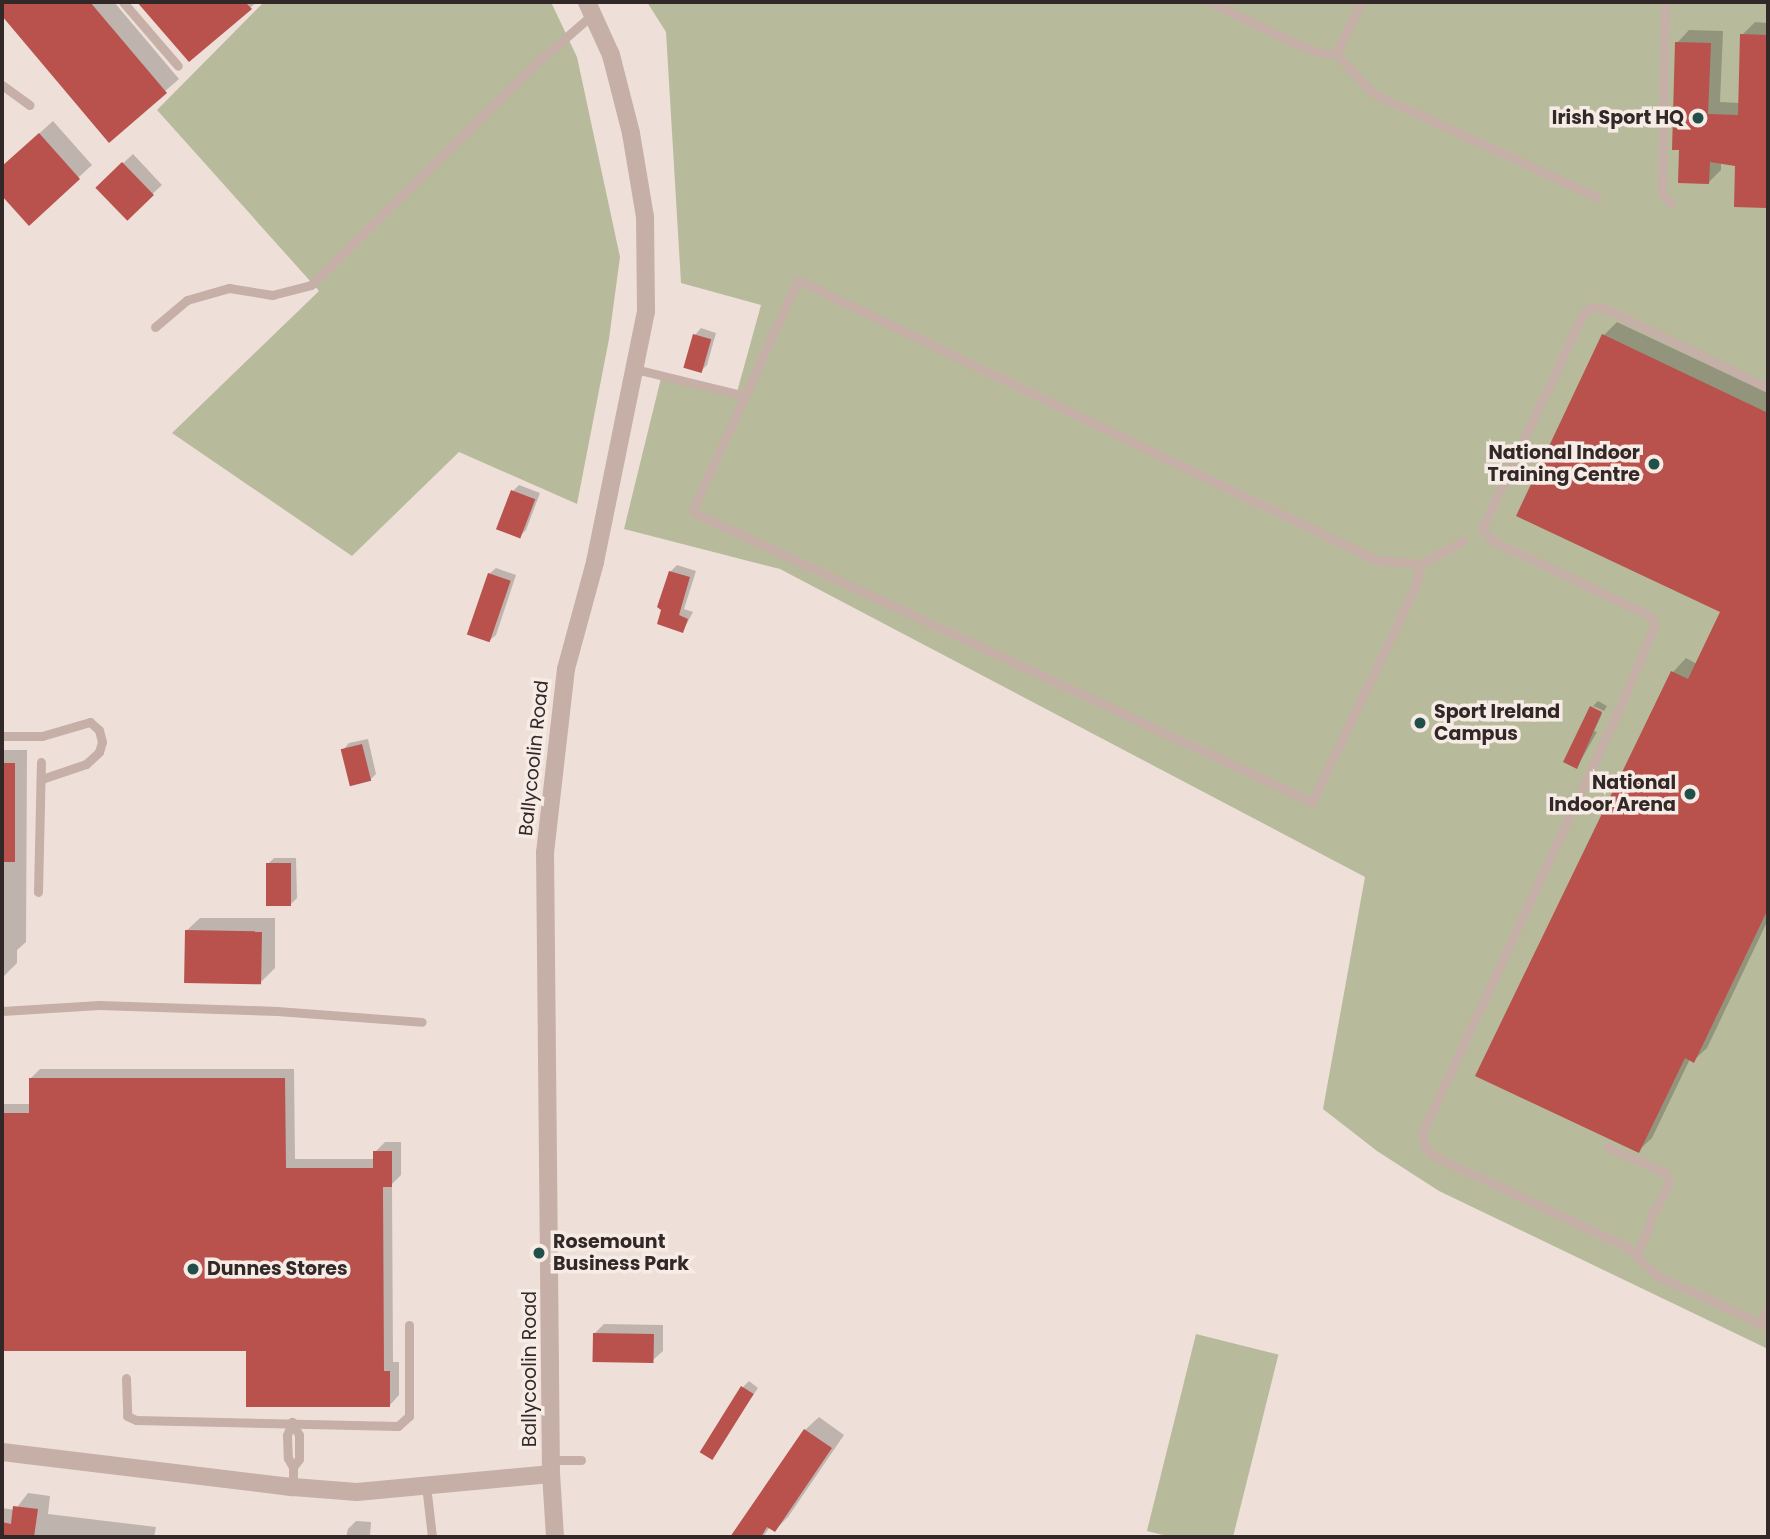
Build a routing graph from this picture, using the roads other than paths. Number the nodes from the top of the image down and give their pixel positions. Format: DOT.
graph roads {
  1 [pos="123,2"];
  2 [pos="1210,2"];
  3 [pos="1361,2"];
  4 [pos="1665,2"];
  5 [pos="590,8"];
  6 [pos="1336,54"];
  7 [pos="178,66"];
  8 [pos="2,85"];
  9 [pos="30,105"];
  10 [pos="1598,197"];
  11 [pos="1671,204"];
  12 [pos="155,327"];
  13 [pos="635,369"];
  14 [pos="1768,388"];
  15 [pos="746,396"];
  16 [pos="1463,541"];
  17 [pos="1420,564"];
  18 [pos="2,736"];
  19 [pos="41,762"];
  20 [pos="42,779"];
  21 [pos="38,892"];
  22 [pos="2,1011"];
  23 [pos="422,1022"];
  24 [pos="1608,1147"];
  25 [pos="1636,1255"];
  26 [pos="1768,1308"];
  27 [pos="410,1325"];
  28 [pos="1764,1326"];
  29 [pos="125,1378"];
  30 [pos="292,1422"];
  31 [pos="2,1452"];
  32 [pos="581,1460"];
  33 [pos="551,1467"];
  34 [pos="426,1485"];
  35 [pos="293,1487"];
  36 [pos="432,1537"];
  37 [pos="555,1537"];
  1 -- 7 [label="lane"];
  2 -- 6 [label="lane"];
  3 -- 6 [label="lane"];
  4 -- 11 [label="lane"];
  5 -- 12 [label="lane"];
  5 -- 13 [label="street, Ballycoolin Road"];
  6 -- 10 [label="lane"];
  8 -- 9 [label="lane"];
  13 -- 15 [label="lane"];
  13 -- 33 [label="street, Ballycoolin Road"];
  14 -- 25 [label="lane"];
  15 -- 17 [label="lane"];
  15 -- 17 [label="lane"];
  16 -- 17 [label="lane"];
  18 -- 20 [label="lane"];
  19 -- 20 [label="lane"];
  20 -- 21 [label="lane"];
  22 -- 23 [label="lane"];
  24 -- 25 [label="lane"];
  25 -- 28 [label="lane"];
  26 -- 28 [label="lane"];
  27 -- 30 [label="lane"];
  29 -- 30 [label="lane"];
  30 -- 35 [label="lane"];
  31 -- 35 [label="street"];
  32 -- 33 [label="lane"];
  33 -- 34 [label="street"];
  33 -- 37 [label="street, Ballycoolin Road"];
  34 -- 35 [label="street"];
  34 -- 36 [label="lane"];
}
